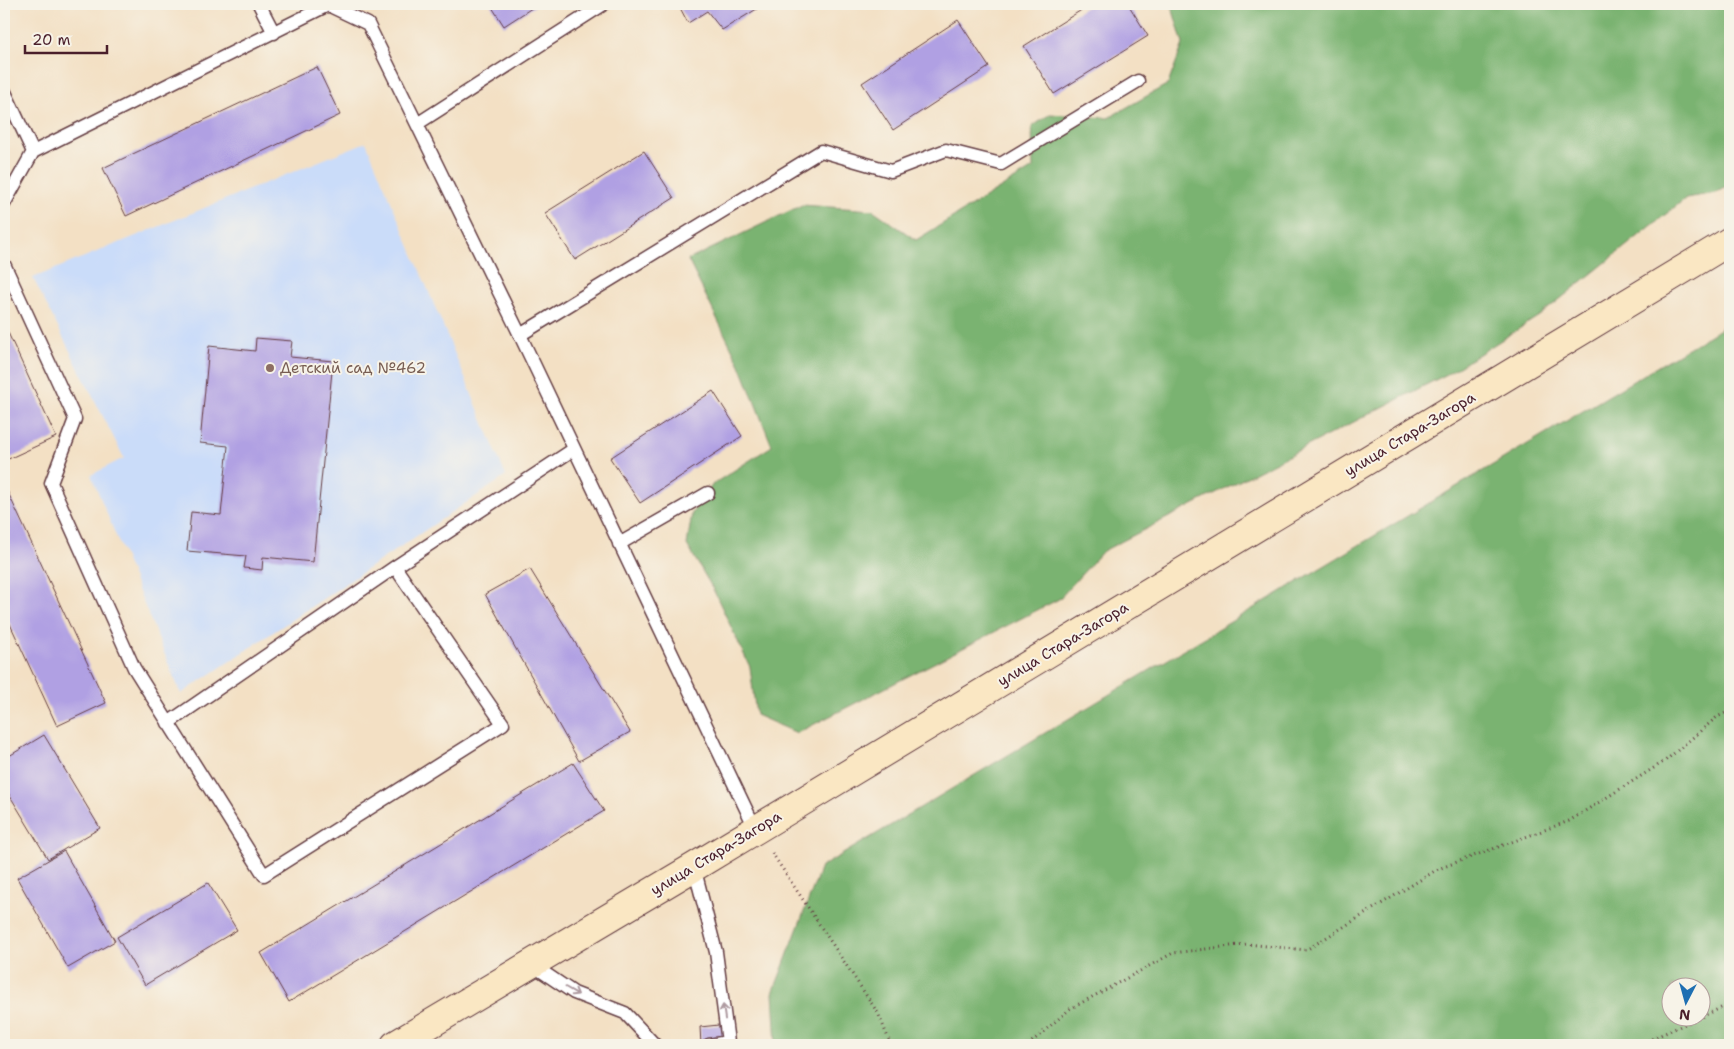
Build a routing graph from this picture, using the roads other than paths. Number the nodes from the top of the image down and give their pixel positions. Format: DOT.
graph roads {
  1 [pos="259,4"];
  2 [pos="604,4"];
  3 [pos="274,33"];
  4 [pos="1138,81"];
  5 [pos="4,90"];
  6 [pos="417,124"];
  7 [pos="33,152"];
  8 [pos="4,204"];
  9 [pos="1730,241"];
  10 [pos="4,264"];
  11 [pos="520,335"];
  12 [pos="574,449"];
  13 [pos="708,493"];
  14 [pos="619,544"];
  15 [pos="395,567"];
  16 [pos="168,723"];
  17 [pos="756,830"];
  18 [pos="694,867"];
  19 [pos="532,964"];
  20 [pos="395,1045"];
  21 [pos="655,1045"];
  22 [pos="709,1045"];
  1 -- 3 [label="lane"];
  2 -- 6 [label="lane"];
  3 -- 6 [label="lane"];
  3 -- 7 [label="lane"];
  4 -- 11 [label="lane"];
  5 -- 7 [label="lane"];
  6 -- 11 [label="lane"];
  7 -- 8 [label="lane"];
  9 -- 17 [label="main road, улица Стара-Загора"];
  10 -- 16 [label="lane"];
  11 -- 12 [label="lane"];
  12 -- 14 [label="lane"];
  12 -- 15 [label="lane"];
  13 -- 14 [label="lane"];
  14 -- 17 [label="lane"];
  15 -- 16 [label="lane"];
  15 -- 16 [label="lane"];
  17 -- 18 [label="main road, улица Стара-Загора"];
  18 -- 19 [label="main road, улица Стара-Загора"];
  22 -- 18 [label="lane, one-way"];
  19 -- 20 [label="main road, улица Стара-Загора"];
  19 -- 21 [label="lane, one-way"];
}
